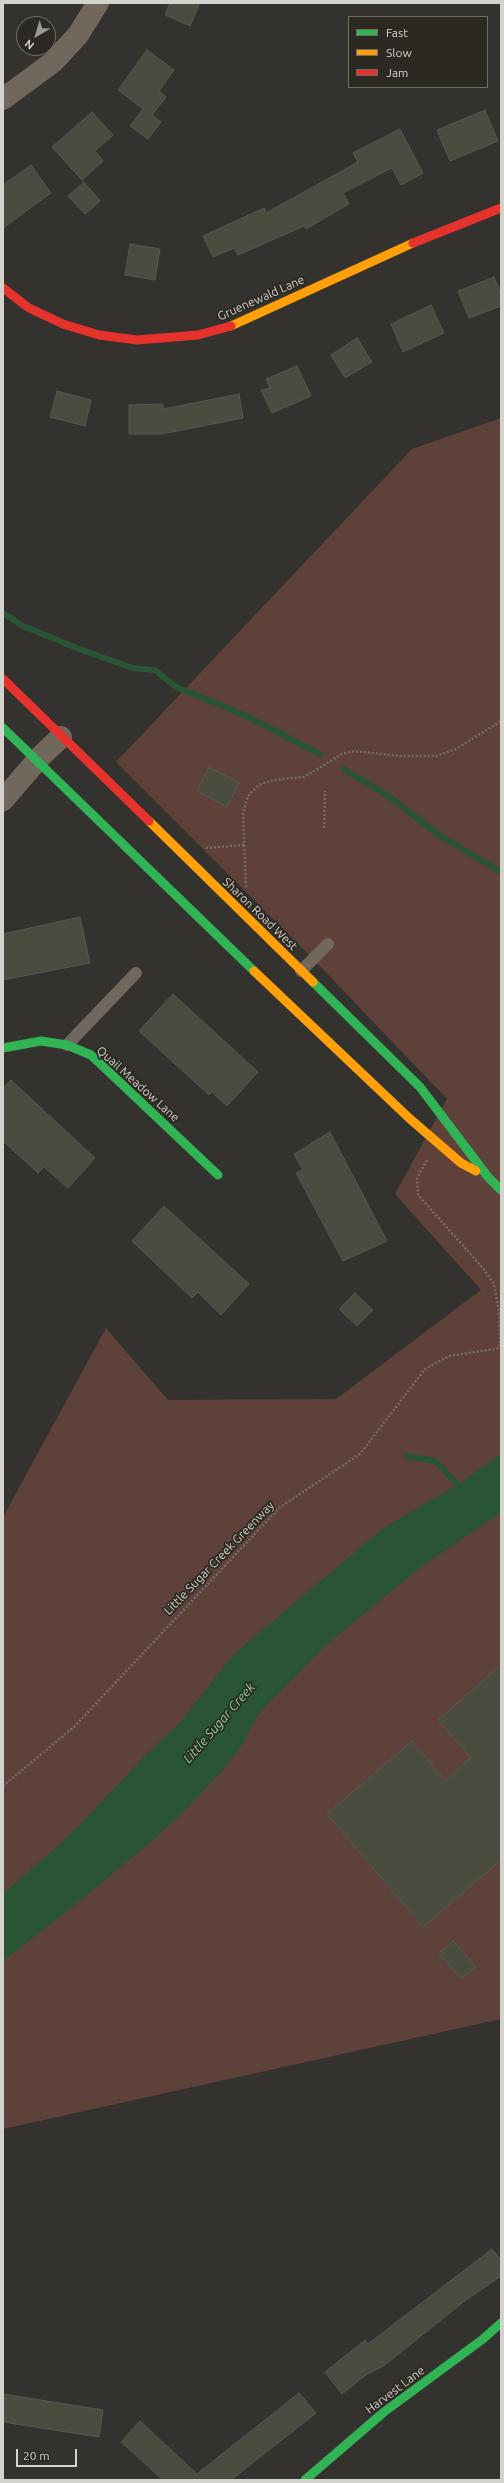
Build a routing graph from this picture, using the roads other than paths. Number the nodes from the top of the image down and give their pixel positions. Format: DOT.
graph roads {
  1 [pos="98,3"];
  2 [pos="3,99"];
  3 [pos="501,208"];
  4 [pos="3,288"];
  5 [pos="3,679"];
  6 [pos="3,728"];
  7 [pos="61,737"];
  8 [pos="37,761"];
  9 [pos="3,800"];
  10 [pos="328,944"];
  11 [pos="301,972"];
  12 [pos="136,973"];
  13 [pos="67,1045"];
  14 [pos="3,1048"];
  15 [pos="218,1175"];
  16 [pos="488,1177"];
  17 [pos="501,1190"];
  18 [pos="501,2323"];
  19 [pos="306,2480"];
  1 -- 2 [label="street"];
  3 -- 4 [label="main road, Gruenewald Lane"];
  5 -- 7 [label="main road, Sharon Road West"];
  6 -- 8 [label="main road, Sharon Road West"];
  7 -- 8 [label="street"];
  7 -- 11 [label="main road, Sharon Road West"];
  8 -- 9 [label="street"];
  8 -- 16 [label="main road, Sharon Road West"];
  10 -- 11 [label="lane"];
  11 -- 16 [label="main road, Sharon Road West"];
  12 -- 13 [label="lane"];
  13 -- 14 [label="main road, Quail Meadow Lane"];
  13 -- 15 [label="main road, Quail Meadow Lane"];
  16 -- 17 [label="main road, Sharon Road West"];
  18 -- 19 [label="main road, Harvest Lane"];
}
